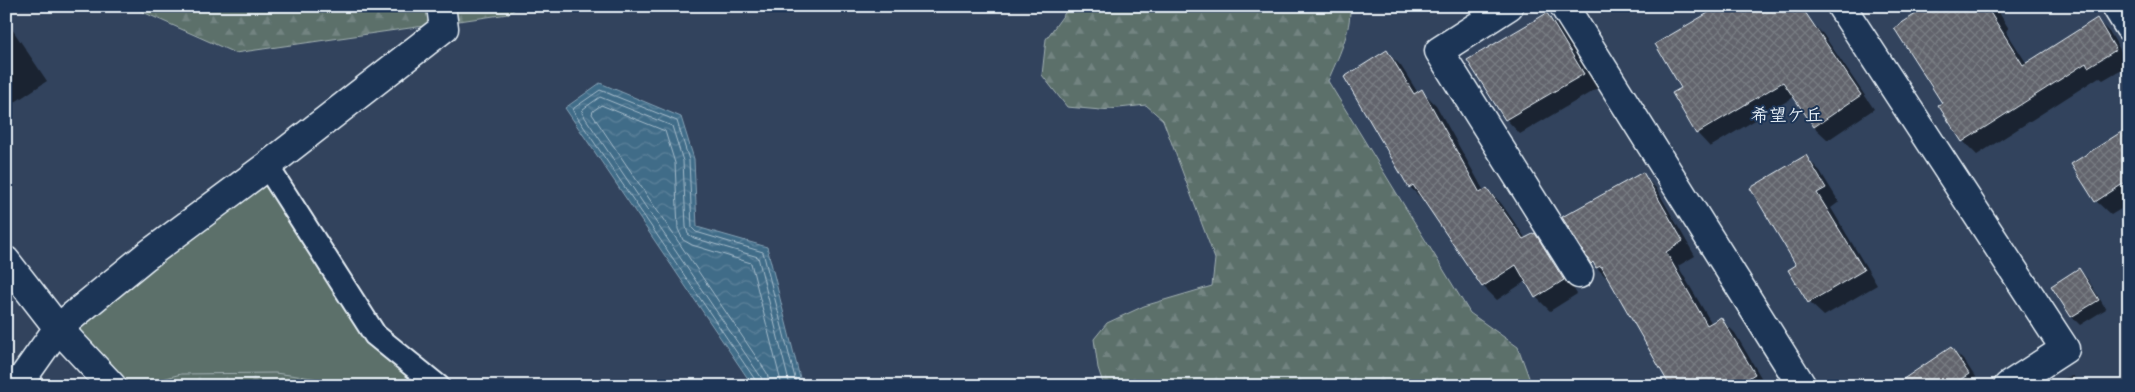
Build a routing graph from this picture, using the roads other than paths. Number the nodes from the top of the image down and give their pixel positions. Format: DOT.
graph roads {
  1 [pos="441,6"];
  2 [pos="1509,6"];
  3 [pos="1564,6"];
  4 [pos="1841,6"];
  5 [pos="2116,6"];
  6 [pos="2129,27"];
  7 [pos="267,166"];
  8 [pos="6,261"];
  9 [pos="1579,274"];
  10 [pos="58,328"];
  11 [pos="17,386"];
  12 [pos="112,386"];
  13 [pos="438,386"];
  14 [pos="1802,386"];
  15 [pos="2008,386"];
  1 -- 7 [label="street"];
  2 -- 9 [label="street"];
  3 -- 14 [label="street"];
  4 -- 15 [label="street"];
  5 -- 6 [label="street"];
  7 -- 10 [label="street"];
  7 -- 13 [label="lane"];
  8 -- 10 [label="street"];
  10 -- 11 [label="street"];
  10 -- 12 [label="street"];
}
